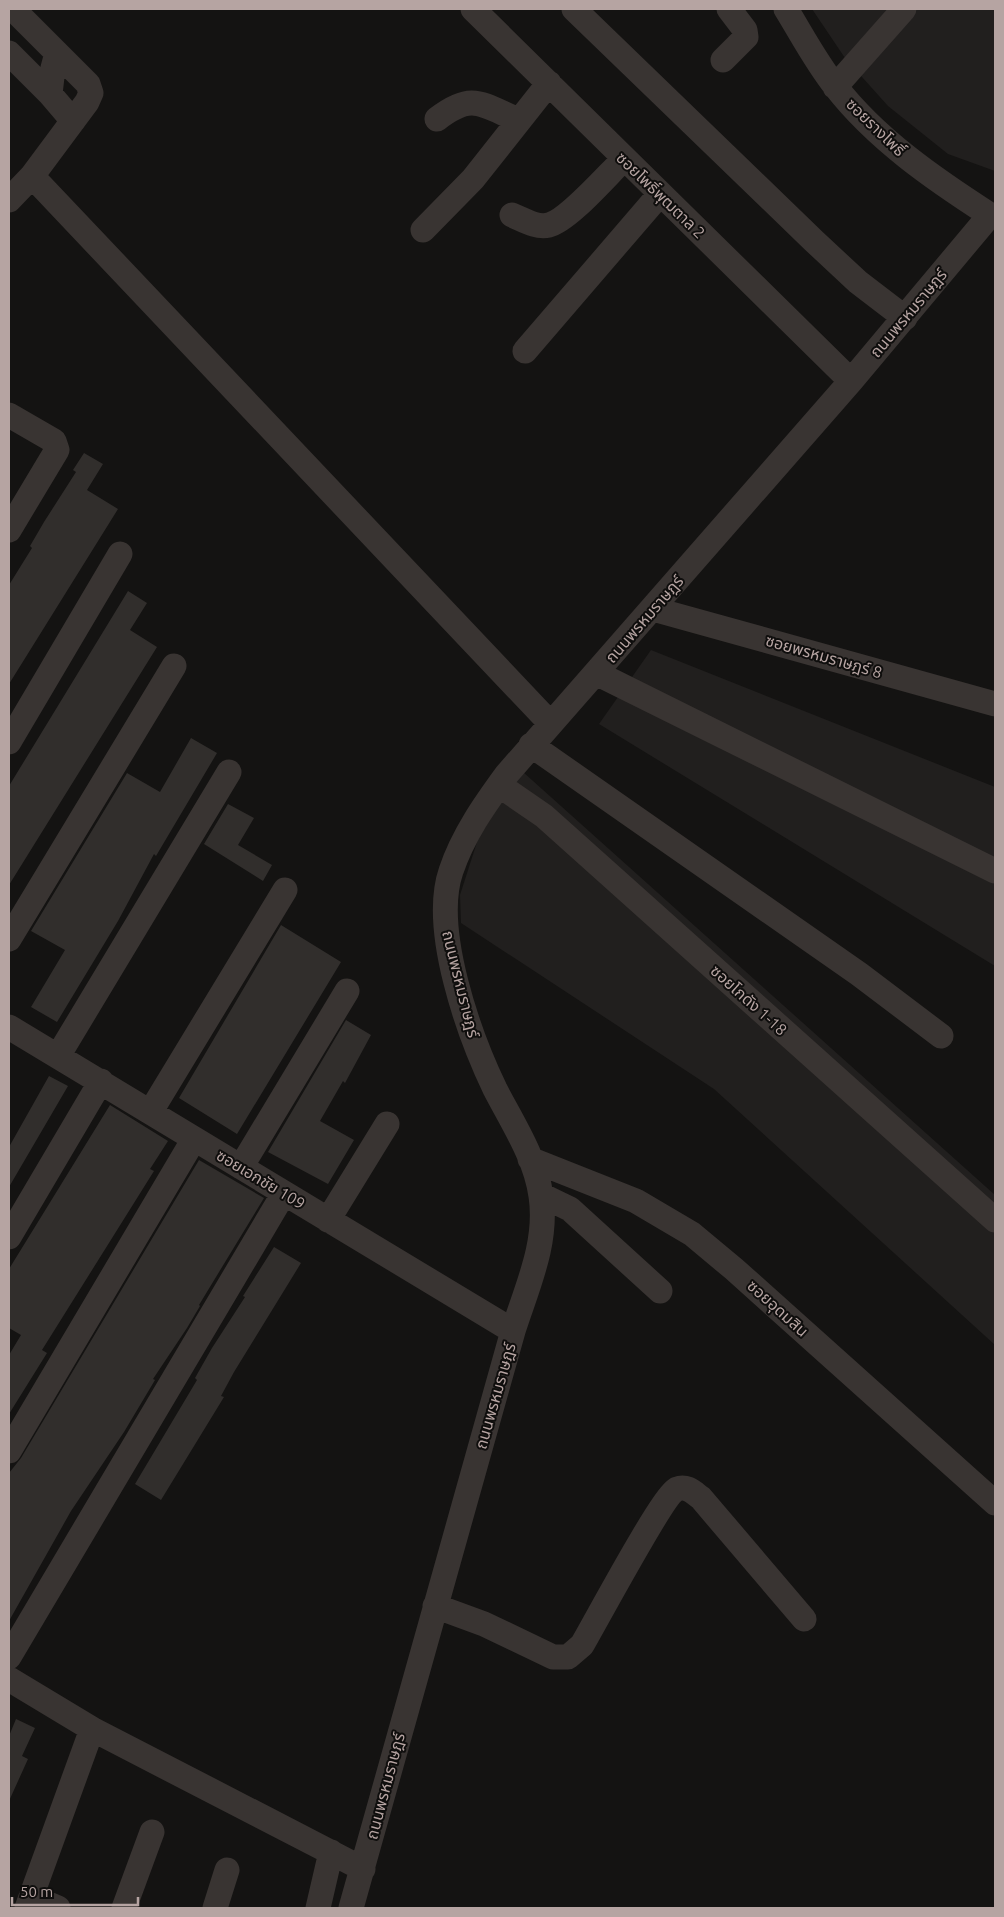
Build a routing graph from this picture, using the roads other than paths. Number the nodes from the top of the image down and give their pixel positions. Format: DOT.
graph roads {
  1 [pos="13,9"];
  2 [pos="473,9"];
  3 [pos="574,9"];
  4 [pos="730,9"];
  5 [pos="786,9"];
  6 [pos="904,9"];
  7 [pos="9,53"];
  8 [pos="57,53"];
  9 [pos="723,60"];
  10 [pos="549,83"];
  11 [pos="835,87"];
  12 [pos="50,94"];
  13 [pos="436,119"];
  14 [pos="518,120"];
  15 [pos="73,121"];
  16 [pos="624,159"];
  17 [pos="32,176"];
  18 [pos="660,194"];
  19 [pos="9,200"];
  20 [pos="512,215"];
  21 [pos="993,215"];
  22 [pos="423,230"];
  23 [pos="904,318"];
  24 [pos="525,350"];
  25 [pos="851,381"];
  26 [pos="9,415"];
  27 [pos="9,530"];
  28 [pos="120,554"];
  29 [pos="653,609"];
  30 [pos="174,666"];
  31 [pos="596,673"];
  32 [pos="995,704"];
  33 [pos="550,723"];
  34 [pos="9,742"];
  35 [pos="531,745"];
  36 [pos="229,772"];
  37 [pos="499,784"];
  38 [pos="995,871"];
  39 [pos="284,890"];
  40 [pos="9,939"];
  41 [pos="347,992"];
  42 [pos="9,1027"];
  43 [pos="941,1036"];
  44 [pos="58,1056"];
  45 [pos="101,1082"];
  46 [pos="151,1111"];
  47 [pos="386,1124"];
  48 [pos="194,1139"];
  49 [pos="530,1159"];
  50 [pos="241,1167"];
  51 [pos="284,1193"];
  52 [pos="541,1195"];
  53 [pos="328,1220"];
  54 [pos="995,1220"];
  55 [pos="9,1237"];
  56 [pos="660,1291"];
  57 [pos="513,1331"];
  58 [pos="9,1451"];
  59 [pos="995,1503"];
  60 [pos="435,1606"];
  61 [pos="804,1619"];
  62 [pos="10,1677"];
  63 [pos="92,1729"];
  64 [pos="152,1832"];
  65 [pos="331,1852"];
  66 [pos="363,1869"];
  67 [pos="227,1870"];
  68 [pos="29,1903"];
  69 [pos="58,1908"];
  70 [pos="124,1908"];
  71 [pos="215,1908"];
  72 [pos="318,1908"];
  73 [pos="351,1908"];
  1 -- 8 [label="street"];
  2 -- 10 [label="street, ซอยโพธิ์พุฒตาล 2"];
  3 -- 23 [label="street"];
  4 -- 9 [label="street"];
  5 -- 11 [label="street, ซอยรางโพธิ์"];
  6 -- 11 [label="street"];
  7 -- 12 [label="street"];
  8 -- 12 [label="street"];
  8 -- 15 [label="street"];
  10 -- 14 [label="street"];
  10 -- 16 [label="street, ซอยโพธิ์พุฒตาล 2"];
  11 -- 21 [label="street, ซอยรางโพธิ์"];
  12 -- 15 [label="street"];
  13 -- 14 [label="street"];
  14 -- 22 [label="street"];
  15 -- 17 [label="street"];
  16 -- 18 [label="street, ซอยโพธิ์พุฒตาล 2"];
  16 -- 20 [label="street"];
  17 -- 19 [label="street"];
  17 -- 33 [label="street"];
  18 -- 24 [label="street"];
  18 -- 25 [label="street, ซอยโพธิ์พุฒตาล 2"];
  21 -- 23 [label="street, ถนนพรหมราษฎร์"];
  23 -- 25 [label="street, ถนนพรหมราษฎร์"];
  25 -- 29 [label="street, ถนนพรหมราษฎร์"];
  26 -- 27 [label="street"];
  28 -- 34 [label="street"];
  29 -- 31 [label="street, ถนนพรหมราษฎร์"];
  29 -- 32 [label="street, ซอยพรหมราษฎร์ 8"];
  30 -- 40 [label="street"];
  31 -- 33 [label="street, ถนนพรหมราษฎร์"];
  31 -- 38 [label="street"];
  33 -- 35 [label="street, ถนนพรหมราษฎร์"];
  35 -- 37 [label="street, ถนนพรหมราษฎร์"];
  35 -- 43 [label="street"];
  36 -- 44 [label="street"];
  37 -- 49 [label="street, ถนนพรหมราษฎร์"];
  37 -- 54 [label="street, ซอยโกดัง 1-18"];
  39 -- 46 [label="street"];
  41 -- 50 [label="street"];
  42 -- 44 [label="street, ซอยเอกชัย 109"];
  44 -- 45 [label="street, ซอยเอกชัย 109"];
  45 -- 46 [label="street, ซอยเอกชัย 109"];
  45 -- 55 [label="street"];
  46 -- 48 [label="street, ซอยเอกชัย 109"];
  47 -- 53 [label="street"];
  48 -- 50 [label="street, ซอยเอกชัย 109"];
  48 -- 58 [label="street"];
  49 -- 52 [label="street, ถนนพรหมราษฎร์"];
  49 -- 59 [label="street, ซอยอุดมสิน"];
  50 -- 51 [label="street, ซอยเอกชัย 109"];
  51 -- 53 [label="street, ซอยเอกชัย 109"];
  51 -- 62 [label="street"];
  52 -- 56 [label="street"];
  52 -- 57 [label="street, ถนนพรหมราษฎร์"];
  53 -- 57 [label="street, ซอยเอกชัย 109"];
  57 -- 60 [label="street, ถนนพรหมราษฎร์"];
  60 -- 61 [label="street"];
  60 -- 66 [label="street, ถนนพรหมราษฎร์"];
  62 -- 63 [label="street"];
  63 -- 65 [label="street"];
  63 -- 68 [label="street"];
  64 -- 70 [label="street"];
  65 -- 66 [label="street"];
  65 -- 72 [label="street"];
  66 -- 73 [label="street, ถนนพรหมราษฎร์"];
  67 -- 71 [label="street"];
  68 -- 69 [label="street"];
}
